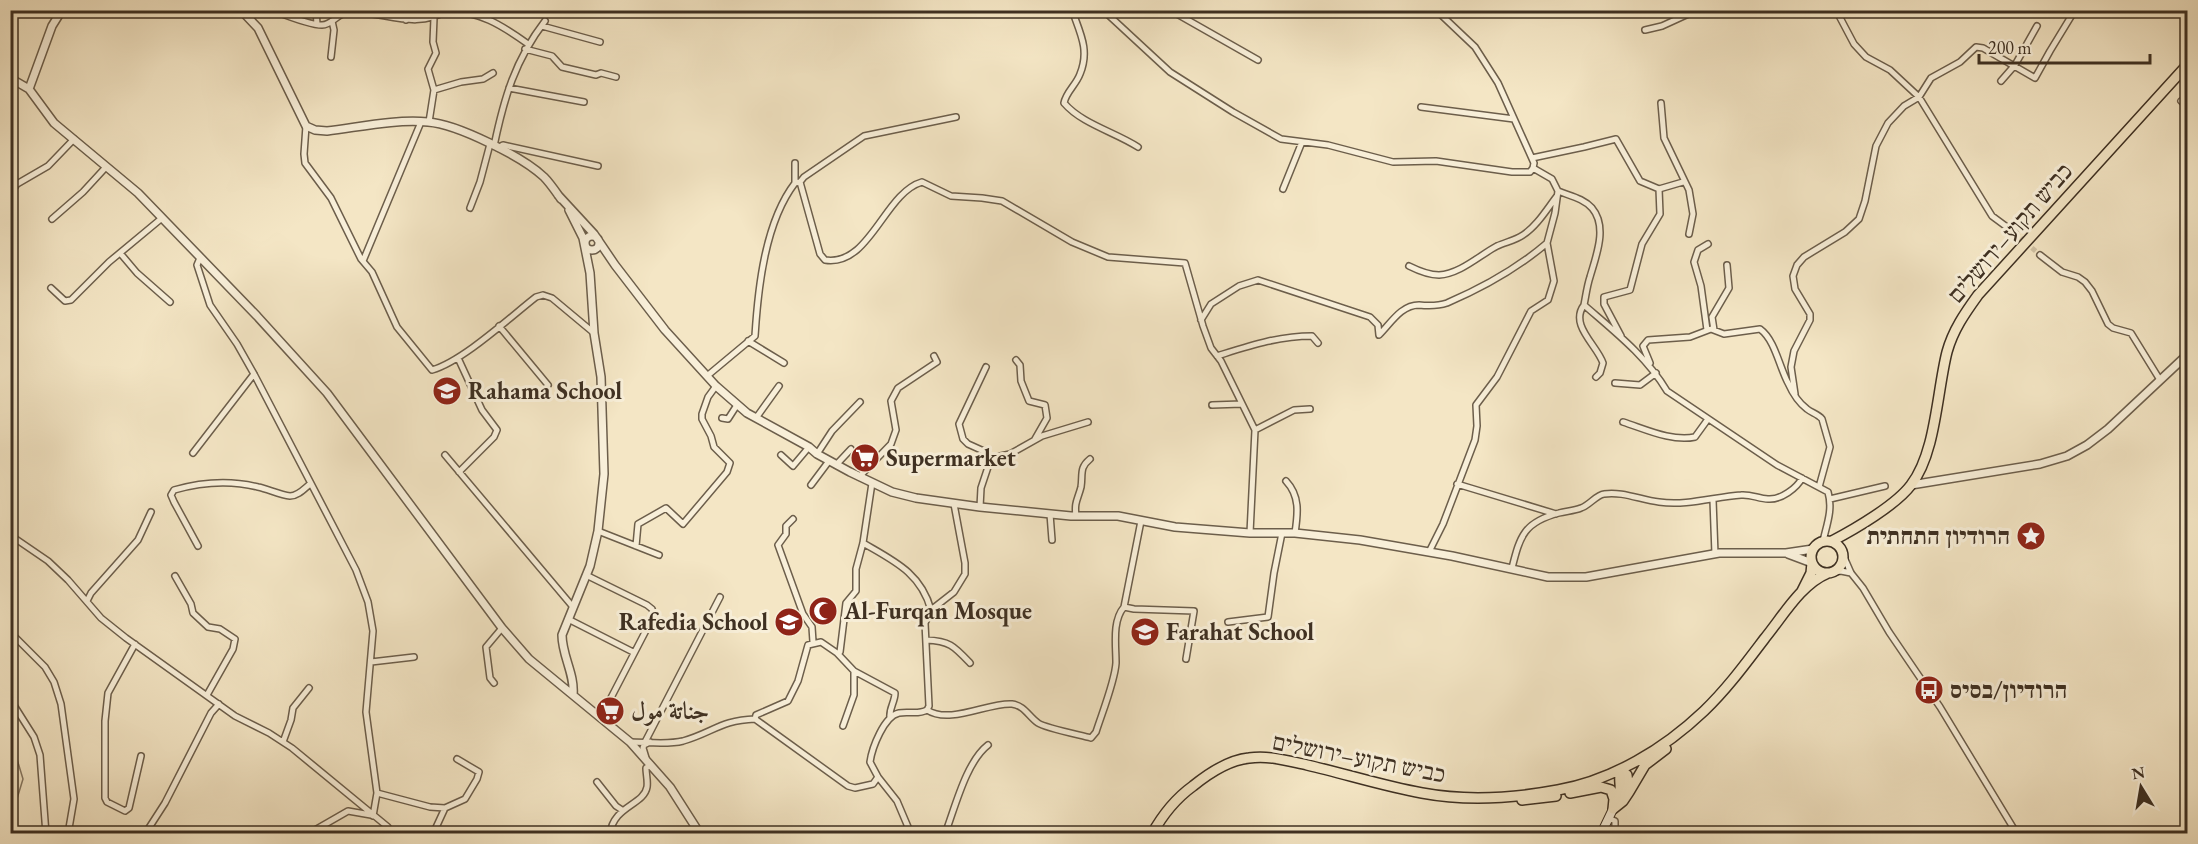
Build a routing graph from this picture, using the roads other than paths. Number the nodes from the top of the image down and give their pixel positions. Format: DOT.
graph roads {
  1 [pos="62,10"];
  2 [pos="241,10"];
  3 [pos="272,10"];
  4 [pos="316,10"];
  5 [pos="408,10"];
  6 [pos="1072,10"];
  7 [pos="1103,10"];
  8 [pos="1170,10"];
  9 [pos="1436,10"];
  10 [pos="1697,10"];
  11 [pos="1836,10"];
  12 [pos="2065,10"];
  13 [pos="2075,10"];
  14 [pos="446,11"];
  15 [pos="434,18"];
  16 [pos="406,20"];
  17 [pos="2069,20"];
  18 [pos="332,21"];
  19 [pos="317,24"];
  20 [pos="2037,26"];
  21 [pos="1645,30"];
  22 [pos="600,42"];
  23 [pos="527,47"];
  24 [pos="331,57"];
  25 [pos="1258,60"];
  26 [pos="2187,64"];
  27 [pos="2015,65"];
  28 [pos="493,73"];
  29 [pos="615,77"];
  30 [pos="10,78"];
  31 [pos="2001,81"];
  32 [pos="509,88"];
  33 [pos="29,89"];
  34 [pos="434,90"];
  35 [pos="1919,97"];
  36 [pos="2181,101"];
  37 [pos="584,102"];
  38 [pos="1661,103"];
  39 [pos="1421,107"];
  40 [pos="2187,107"];
  41 [pos="956,117"];
  42 [pos="1514,119"];
  43 [pos="425,122"];
  44 [pos="306,126"];
  45 [pos="74,139"];
  46 [pos="1302,142"];
  47 [pos="494,146"];
  48 [pos="1138,147"];
  49 [pos="1532,158"];
  50 [pos="795,163"];
  51 [pos="106,166"];
  52 [pos="598,166"];
  53 [pos="1533,168"];
  54 [pos="1683,182"];
  55 [pos="797,183"];
  56 [pos="1283,189"];
  57 [pos="1659,189"];
  58 [pos="1558,193"];
  59 [pos="558,195"];
  60 [pos="10,205"];
  61 [pos="470,208"];
  62 [pos="162,218"];
  63 [pos="52,219"];
  64 [pos="2015,233"];
  65 [pos="1689,234"];
  66 [pos="598,239"];
  67 [pos="1548,243"];
  68 [pos="585,244"];
  69 [pos="1708,244"];
  70 [pos="606,252"];
  71 [pos="120,253"];
  72 [pos="595,253"];
  73 [pos="2040,255"];
  74 [pos="200,258"];
  75 [pos="363,261"];
  76 [pos="1727,265"];
  77 [pos="1409,266"];
  78 [pos="590,273"];
  79 [pos="51,288"];
  80 [pos="170,302"];
  81 [pos="1584,305"];
  82 [pos="1201,320"];
  83 [pos="499,326"];
  84 [pos="1711,330"];
  85 [pos="594,333"];
  86 [pos="1622,338"];
  87 [pos="748,341"];
  88 [pos="1318,343"];
  89 [pos="2187,354"];
  90 [pos="934,356"];
  91 [pos="1217,356"];
  92 [pos="458,358"];
  93 [pos="1016,360"];
  94 [pos="784,363"];
  95 [pos="986,367"];
  96 [pos="1654,370"];
  97 [pos="254,374"];
  98 [pos="707,376"];
  99 [pos="1596,377"];
  100 [pos="2160,380"];
  101 [pos="1615,383"];
  102 [pos="548,385"];
  103 [pos="716,386"];
  104 [pos="779,386"];
  105 [pos="1795,394"];
  106 [pos="860,402"];
  107 [pos="1242,404"];
  108 [pos="737,405"];
  109 [pos="1212,405"];
  110 [pos="1310,409"];
  111 [pos="722,418"];
  112 [pos="756,418"];
  113 [pos="1708,419"];
  114 [pos="1088,422"];
  115 [pos="1623,422"];
  116 [pos="1255,430"];
  117 [pos="1035,440"];
  118 [pos="809,447"];
  119 [pos="851,448"];
  120 [pos="193,453"];
  121 [pos="817,454"];
  122 [pos="445,455"];
  123 [pos="781,455"];
  124 [pos="991,458"];
  125 [pos="1090,459"];
  126 [pos="829,461"];
  127 [pos="836,465"];
  128 [pos="459,472"];
  129 [pos="859,477"];
  130 [pos="1802,478"];
  131 [pos="1286,481"];
  132 [pos="872,483"];
  133 [pos="310,484"];
  134 [pos="1457,484"];
  135 [pos="810,485"];
  136 [pos="1911,485"];
  137 [pos="1885,486"];
  138 [pos="1819,487"];
  139 [pos="1830,499"];
  140 [pos="1713,500"];
  141 [pos="954,504"];
  142 [pos="980,507"];
  143 [pos="151,512"];
  144 [pos="1050,514"];
  145 [pos="1556,514"];
  146 [pos="1076,516"];
  147 [pos="793,519"];
  148 [pos="1141,521"];
  149 [pos="598,531"];
  150 [pos="1250,533"];
  151 [pos="1282,533"];
  152 [pos="1295,533"];
  153 [pos="1848,533"];
  154 [pos="10,535"];
  155 [pos="1052,540"];
  156 [pos="1828,541"];
  157 [pos="863,543"];
  158 [pos="198,546"];
  159 [pos="636,546"];
  160 [pos="1813,549"];
  161 [pos="1429,552"];
  162 [pos="1842,553"];
  163 [pos="1715,554"];
  164 [pos="1786,554"];
  165 [pos="659,555"];
  166 [pos="1812,563"];
  167 [pos="1512,568"];
  168 [pos="1830,573"];
  169 [pos="1851,573"];
  170 [pos="586,575"];
  171 [pos="175,576"];
  172 [pos="1799,595"];
  173 [pos="720,597"];
  174 [pos="87,601"];
  175 [pos="573,607"];
  176 [pos="1124,607"];
  177 [pos="931,610"];
  178 [pos="568,619"];
  179 [pos="1228,622"];
  180 [pos="502,628"];
  181 [pos="10,632"];
  182 [pos="926,640"];
  183 [pos="813,642"];
  184 [pos="135,644"];
  185 [pos="633,652"];
  186 [pos="837,653"];
  187 [pos="414,657"];
  188 [pos="1186,659"];
  189 [pos="371,662"];
  190 [pos="970,663"];
  191 [pos="854,671"];
  192 [pos="494,683"];
  193 [pos="309,688"];
  194 [pos="207,695"];
  195 [pos="573,695"];
  196 [pos="10,699"];
  197 [pos="219,704"];
  198 [pos="927,710"];
  199 [pos="601,717"];
  200 [pos="891,717"];
  201 [pos="755,719"];
  202 [pos="1693,720"];
  203 [pos="843,726"];
  204 [pos="630,741"];
  205 [pos="283,742"];
  206 [pos="649,742"];
  207 [pos="988,745"];
  208 [pos="141,756"];
  209 [pos="457,759"];
  210 [pos="649,763"];
  211 [pos="1621,770"];
  212 [pos="878,777"];
  213 [pos="597,782"];
  214 [pos="1629,792"];
  215 [pos="377,794"];
  216 [pos="1494,796"];
  217 [pos="445,808"];
  218 [pos="622,810"];
  219 [pos="1610,813"];
  220 [pos="373,816"];
  221 [pos="46,834"];
  222 [pos="68,834"];
  223 [pos="146,834"];
  224 [pos="308,834"];
  225 [pos="390,834"];
  226 [pos="433,834"];
  227 [pos="609,834"];
  228 [pos="700,834"];
  229 [pos="911,834"];
  230 [pos="945,834"];
  231 [pos="1152,834"];
  232 [pos="1600,834"];
  233 [pos="1615,834"];
  234 [pos="2017,834"];
  1 -- 33 [label="street"];
  2 -- 44 [label="street"];
  3 -- 19 [label="street"];
  4 -- 19 [label="street"];
  5 -- 16 [label="street"];
  6 -- 48 [label="street"];
  7 -- 46 [label="street"];
  8 -- 25 [label="street"];
  9 -- 42 [label="street"];
  10 -- 21 [label="street"];
  11 -- 35 [label="street"];
  12 -- 17 [label="street"];
  13 -- 17 [label="street"];
  14 -- 15 [label="street"];
  14 -- 23 [label="street"];
  15 -- 16 [label="street"];
  15 -- 34 [label="street"];
  16 -- 18 [label="street"];
  17 -- 27 [label="street"];
  18 -- 19 [label="street"];
  18 -- 24 [label="street"];
  20 -- 27 [label="street"];
  22 -- 23 [label="street"];
  23 -- 29 [label="street"];
  23 -- 32 [label="street"];
  26 -- 136 [label="main road, כביש תקוע–ירושלים"];
  27 -- 31 [label="street"];
  27 -- 35 [label="street"];
  28 -- 34 [label="street"];
  30 -- 33 [label="street"];
  32 -- 37 [label="street"];
  32 -- 47 [label="street"];
  33 -- 45 [label="street"];
  34 -- 43 [label="street"];
  35 -- 64 [label="street"];
  35 -- 105 [label="street"];
  36 -- 40 [label="street"];
  38 -- 54 [label="street"];
  39 -- 42 [label="street"];
  41 -- 55 [label="street"];
  42 -- 49 [label="street"];
  43 -- 44 [label="street"];
  43 -- 47 [label="street"];
  43 -- 75 [label="street"];
  44 -- 75 [label="street"];
  45 -- 51 [label="street"];
  45 -- 60 [label="street"];
  46 -- 53 [label="street"];
  46 -- 56 [label="street"];
  47 -- 52 [label="street"];
  47 -- 59 [label="street"];
  47 -- 61 [label="street"];
  49 -- 53 [label="street"];
  49 -- 57 [label="street"];
  50 -- 55 [label="street"];
  51 -- 62 [label="street"];
  51 -- 63 [label="street"];
  53 -- 58 [label="street"];
  54 -- 57 [label="street"];
  54 -- 65 [label="street"];
  55 -- 82 [label="street"];
  55 -- 87 [label="street"];
  57 -- 86 [label="street"];
  58 -- 67 [label="street"];
  58 -- 77 [label="street"];
  58 -- 81 [label="street"];
  59 -- 66 [label="street"];
  59 -- 68 [label="street"];
  62 -- 71 [label="street"];
  62 -- 74 [label="street"];
  66 -- 68 [label="street"];
  66 -- 70 [label="street"];
  66 -- 72 [label="street"];
  67 -- 82 [label="street"];
  67 -- 134 [label="street"];
  68 -- 72 [label="street"];
  68 -- 78 [label="street"];
  69 -- 84 [label="street"];
  70 -- 72 [label="street"];
  70 -- 98 [label="street"];
  71 -- 79 [label="street"];
  71 -- 80 [label="street"];
  72 -- 78 [label="street"];
  73 -- 100 [label="street"];
  74 -- 97 [label="street"];
  74 -- 180 [label="street"];
  75 -- 92 [label="street"];
  76 -- 84 [label="street"];
  78 -- 85 [label="street"];
  81 -- 86 [label="street"];
  81 -- 99 [label="street"];
  82 -- 91 [label="street"];
  83 -- 85 [label="street"];
  83 -- 92 [label="street"];
  83 -- 102 [label="street"];
  84 -- 96 [label="street"];
  84 -- 105 [label="street"];
  85 -- 149 [label="street"];
  86 -- 96 [label="street"];
  87 -- 94 [label="street"];
  87 -- 98 [label="street"];
  88 -- 91 [label="street"];
  89 -- 100 [label="street"];
  90 -- 129 [label="street"];
  91 -- 107 [label="street"];
  92 -- 128 [label="street"];
  93 -- 117 [label="street"];
  95 -- 124 [label="street"];
  96 -- 101 [label="street"];
  96 -- 113 [label="street"];
  97 -- 120 [label="street"];
  97 -- 133 [label="street"];
  98 -- 103 [label="street"];
  100 -- 136 [label="street"];
  103 -- 108 [label="street"];
  103 -- 159 [label="street"];
  104 -- 112 [label="street"];
  105 -- 138 [label="street"];
  106 -- 121 [label="street"];
  107 -- 109 [label="street"];
  107 -- 116 [label="street"];
  108 -- 111 [label="street"];
  108 -- 112 [label="street"];
  110 -- 116 [label="street"];
  112 -- 118 [label="street"];
  113 -- 115 [label="street"];
  113 -- 130 [label="street"];
  114 -- 117 [label="street"];
  116 -- 150 [label="street"];
  117 -- 124 [label="street"];
  118 -- 121 [label="street"];
  118 -- 123 [label="street"];
  119 -- 127 [label="street"];
  121 -- 126 [label="street"];
  122 -- 128 [label="street"];
  124 -- 142 [label="street"];
  125 -- 146 [label="street"];
  126 -- 127 [label="street"];
  126 -- 135 [label="street"];
  127 -- 129 [label="street"];
  128 -- 175 [label="street"];
  129 -- 132 [label="street"];
  130 -- 138 [label="street"];
  130 -- 140 [label="street"];
  131 -- 152 [label="street"];
  132 -- 141 [label="street"];
  132 -- 157 [label="street"];
  133 -- 158 [label="street"];
  133 -- 189 [label="street"];
  134 -- 145 [label="street"];
  134 -- 161 [label="street"];
  136 -- 153 [label="main road, כביש תקוע–ירושלים"];
  137 -- 139 [label="street"];
  138 -- 139 [label="street"];
  139 -- 156 [label="street"];
  140 -- 145 [label="street"];
  140 -- 163 [label="street"];
  141 -- 142 [label="street"];
  141 -- 177 [label="street"];
  142 -- 144 [label="street"];
  143 -- 174 [label="street"];
  144 -- 146 [label="street"];
  144 -- 155 [label="street"];
  145 -- 167 [label="street"];
  146 -- 148 [label="street"];
  147 -- 183 [label="street"];
  148 -- 150 [label="street"];
  148 -- 176 [label="street"];
  149 -- 159 [label="street"];
  149 -- 170 [label="street"];
  150 -- 151 [label="street"];
  151 -- 152 [label="street"];
  151 -- 179 [label="street"];
  152 -- 161 [label="street"];
  153 -- 156 [label="main road, כביש תקוע–ירושלים"];
  153 -- 162 [label="main road"];
  154 -- 174 [label="street"];
  156 -- 160 [label="main road"];
  156 -- 162 [label="main road"];
  157 -- 177 [label="street"];
  157 -- 186 [label="street"];
  159 -- 165 [label="street"];
  160 -- 164 [label="street"];
  160 -- 166 [label="main road"];
  161 -- 167 [label="street"];
  162 -- 168 [label="main road"];
  162 -- 169 [label="street"];
  163 -- 164 [label="street"];
  163 -- 167 [label="street"];
  164 -- 166 [label="street"];
  166 -- 168 [label="main road"];
  166 -- 172 [label="main road, כביש תקוע–ירושלים"];
  168 -- 169 [label="street"];
  168 -- 172 [label="main road, כביש תקוע–ירושלים"];
  169 -- 234 [label="street"];
  170 -- 175 [label="street"];
  170 -- 185 [label="street"];
  171 -- 194 [label="street"];
  172 -- 202 [label="main road, כביש תקוע–ירושלים"];
  173 -- 206 [label="street"];
  174 -- 184 [label="street"];
  175 -- 178 [label="street"];
  176 -- 188 [label="street"];
  176 -- 198 [label="street"];
  177 -- 182 [label="street"];
  178 -- 185 [label="street"];
  178 -- 195 [label="street"];
  180 -- 192 [label="street"];
  180 -- 195 [label="street"];
  181 -- 222 [label="street"];
  182 -- 190 [label="street"];
  182 -- 198 [label="street"];
  183 -- 186 [label="street"];
  183 -- 201 [label="street"];
  184 -- 194 [label="street"];
  184 -- 208 [label="street"];
  185 -- 199 [label="street"];
  186 -- 191 [label="street"];
  187 -- 189 [label="street"];
  189 -- 215 [label="street"];
  191 -- 200 [label="street"];
  191 -- 203 [label="street"];
  193 -- 205 [label="street"];
  194 -- 197 [label="street"];
  195 -- 199 [label="street"];
  196 -- 221 [label="street"];
  197 -- 205 [label="street"];
  197 -- 223 [label="street"];
  198 -- 200 [label="street"];
  199 -- 204 [label="street"];
  200 -- 212 [label="street"];
  201 -- 206 [label="street"];
  201 -- 212 [label="street"];
  202 -- 211 [label="main road, כביש תקוע–ירושלים"];
  202 -- 214 [label="main road"];
  204 -- 206 [label="street"];
  204 -- 210 [label="street"];
  205 -- 220 [label="street"];
  206 -- 210 [label="street"];
  207 -- 230 [label="street"];
  209 -- 217 [label="street"];
  210 -- 218 [label="street"];
  210 -- 228 [label="street"];
  211 -- 214 [label="main road"];
  211 -- 216 [label="main road, כביש תקוע–ירושלים"];
  211 -- 219 [label="main road"];
  212 -- 229 [label="street"];
  213 -- 218 [label="street"];
  214 -- 219 [label="main road"];
  215 -- 217 [label="street"];
  215 -- 220 [label="street"];
  216 -- 219 [label="main road"];
  216 -- 231 [label="main road, כביש תקוע–ירושלים"];
  217 -- 226 [label="street"];
  218 -- 227 [label="street"];
  219 -- 232 [label="main road"];
  219 -- 233 [label="street"];
  220 -- 224 [label="street"];
  220 -- 225 [label="street"];
}
